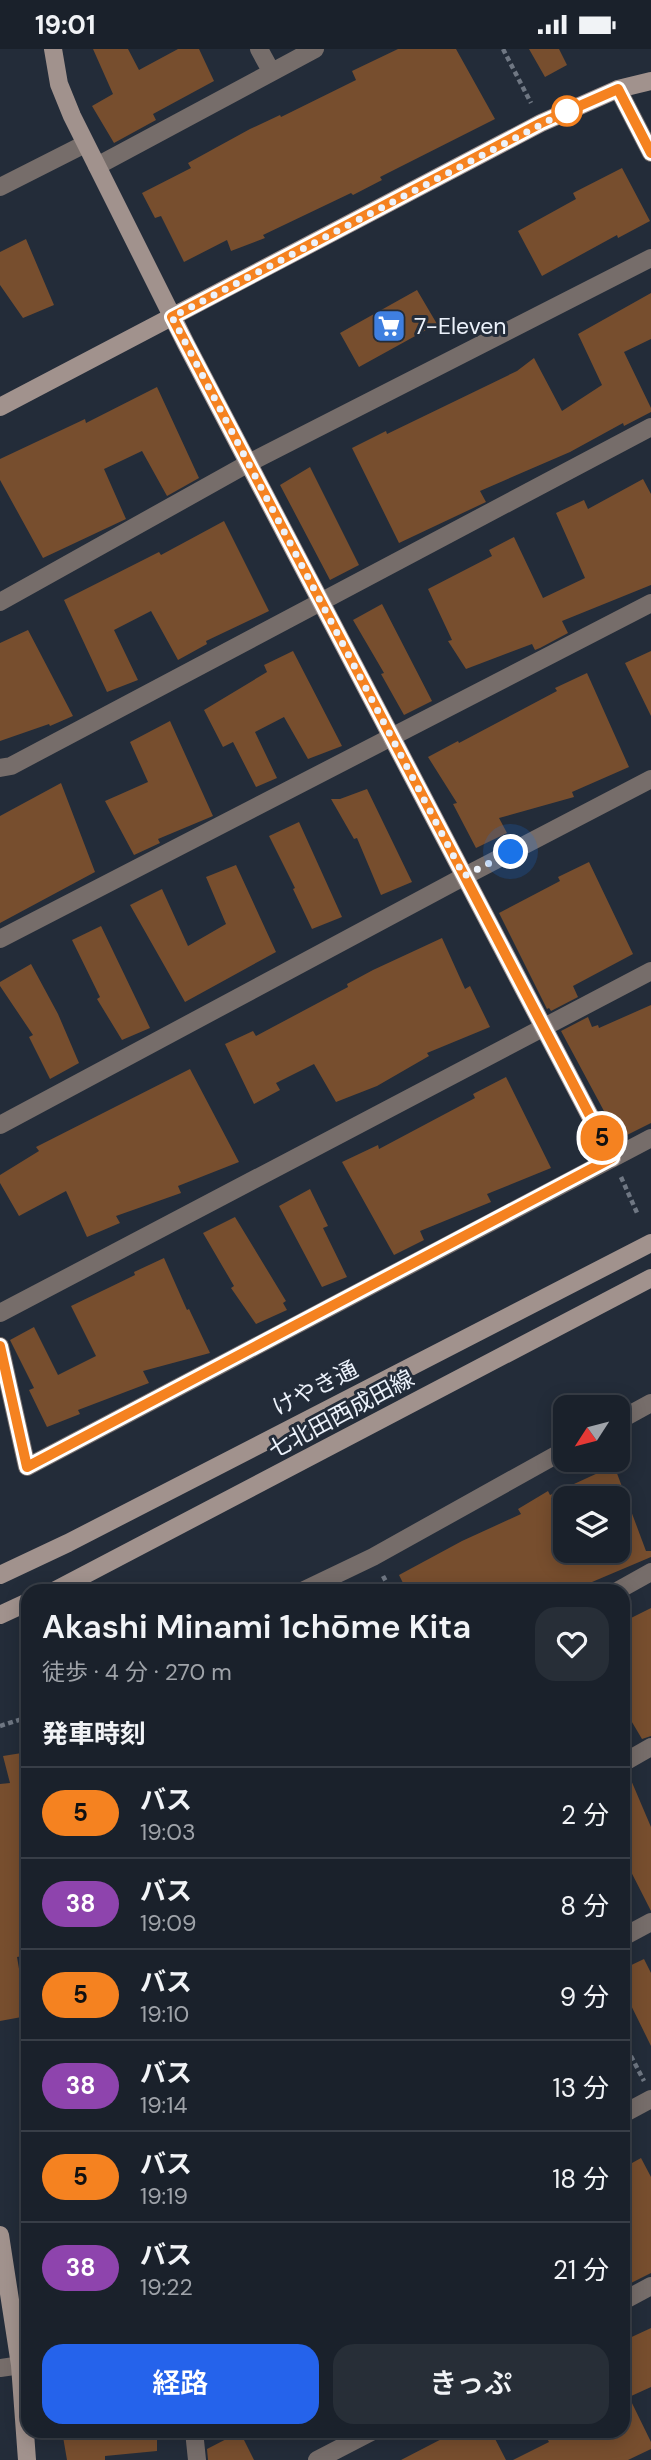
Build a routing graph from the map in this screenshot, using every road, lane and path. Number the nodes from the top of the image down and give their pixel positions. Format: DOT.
graph roads {
  1 [pos="53,49"];
  2 [pos="259,49"];
  3 [pos="315,49"];
  4 [pos="503,49"];
  5 [pos="271,71"];
  6 [pos="651,81"];
  7 [pos="618,89"];
  8 [pos="541,123"];
  9 [pos="85,144"];
  10 [pos="651,153"];
  11 [pos="97,166"];
  12 [pos="0,187"];
  13 [pos="651,258"];
  14 [pos="172,317"];
  15 [pos="0,407"];
  16 [pos="651,427"];
  17 [pos="249,463"];
  18 [pos="321,602"];
  19 [pos="0,603"];
  20 [pos="651,603"];
  21 [pos="392,737"];
  22 [pos="0,768"];
  23 [pos="651,779"];
  24 [pos="464,876"];
  25 [pos="0,939"];
  26 [pos="651,971"];
  27 [pos="544,1027"];
  28 [pos="0,1125"];
  29 [pos="651,1137"];
  30 [pos="612,1158"];
  31 [pos="638,1215"];
  32 [pos="651,1243"];
  33 [pos="651,1278"];
  34 [pos="0,1313"];
  35 [pos="0,1346"];
  36 [pos="651,1403"];
  37 [pos="630,1414"];
  38 [pos="553,1457"];
  39 [pos="651,1572"];
  40 [pos="0,1575"];
  41 [pos="67,1584"];
  42 [pos="316,1584"];
  43 [pos="630,1584"];
  44 [pos="21,1605"];
  45 [pos="0,1615"];
  46 [pos="21,1719"];
  47 [pos="0,1726"];
  48 [pos="651,1747"];
  49 [pos="630,1759"];
  50 [pos="651,1922"];
  51 [pos="630,1933"];
  52 [pos="630,2055"];
  53 [pos="648,2092"];
  54 [pos="630,2108"];
  55 [pos="0,2235"];
  56 [pos="651,2286"];
  57 [pos="630,2297"];
  58 [pos="21,2349"];
  59 [pos="21,2365"];
  60 [pos="0,2368"];
  61 [pos="26,2438"];
  62 [pos="195,2438"];
  63 [pos="359,2438"];
  64 [pos="27,2460"];
  65 [pos="197,2460"];
  66 [pos="317,2460"];
  1 -- 9 [label="street"];
  2 -- 5 [label="street"];
  3 -- 5 [label="street"];
  4 -- 8 [label="path"];
  5 -- 11 [label="street"];
  6 -- 7 [label="street"];
  7 -- 8 [label="street"];
  7 -- 10 [label="street"];
  8 -- 14 [label="street"];
  9 -- 11 [label="street"];
  9 -- 12 [label="street"];
  11 -- 14 [label="street"];
  13 -- 17 [label="street"];
  14 -- 15 [label="street"];
  14 -- 17 [label="street"];
  16 -- 18 [label="street"];
  17 -- 18 [label="street"];
  17 -- 19 [label="street"];
  18 -- 21 [label="street"];
  18 -- 22 [label="street"];
  20 -- 21 [label="street"];
  21 -- 24 [label="street"];
  21 -- 25 [label="street"];
  23 -- 24 [label="street"];
  24 -- 27 [label="street"];
  24 -- 28 [label="street"];
  26 -- 27 [label="street"];
  27 -- 30 [label="street"];
  27 -- 34 [label="street"];
  29 -- 30 [label="street"];
  30 -- 31 [label="path"];
  30 -- 35 [label="street"];
  32 -- 40 [label="street, けやき通"];
  33 -- 41 [label="street, 七北田西成田線"];
  36 -- 37 [label="street"];
  38 -- 42 [label="street"];
  39 -- 43 [label="street"];
  44 -- 45 [label="street"];
  46 -- 47 [label="path"];
  48 -- 49 [label="street"];
  50 -- 51 [label="street"];
  52 -- 53 [label="path"];
  53 -- 54 [label="street"];
  55 -- 58 [label="street"];
  56 -- 57 [label="street"];
  59 -- 60 [label="street"];
  61 -- 64 [label="street"];
  62 -- 65 [label="street"];
  63 -- 66 [label="street"];
}
